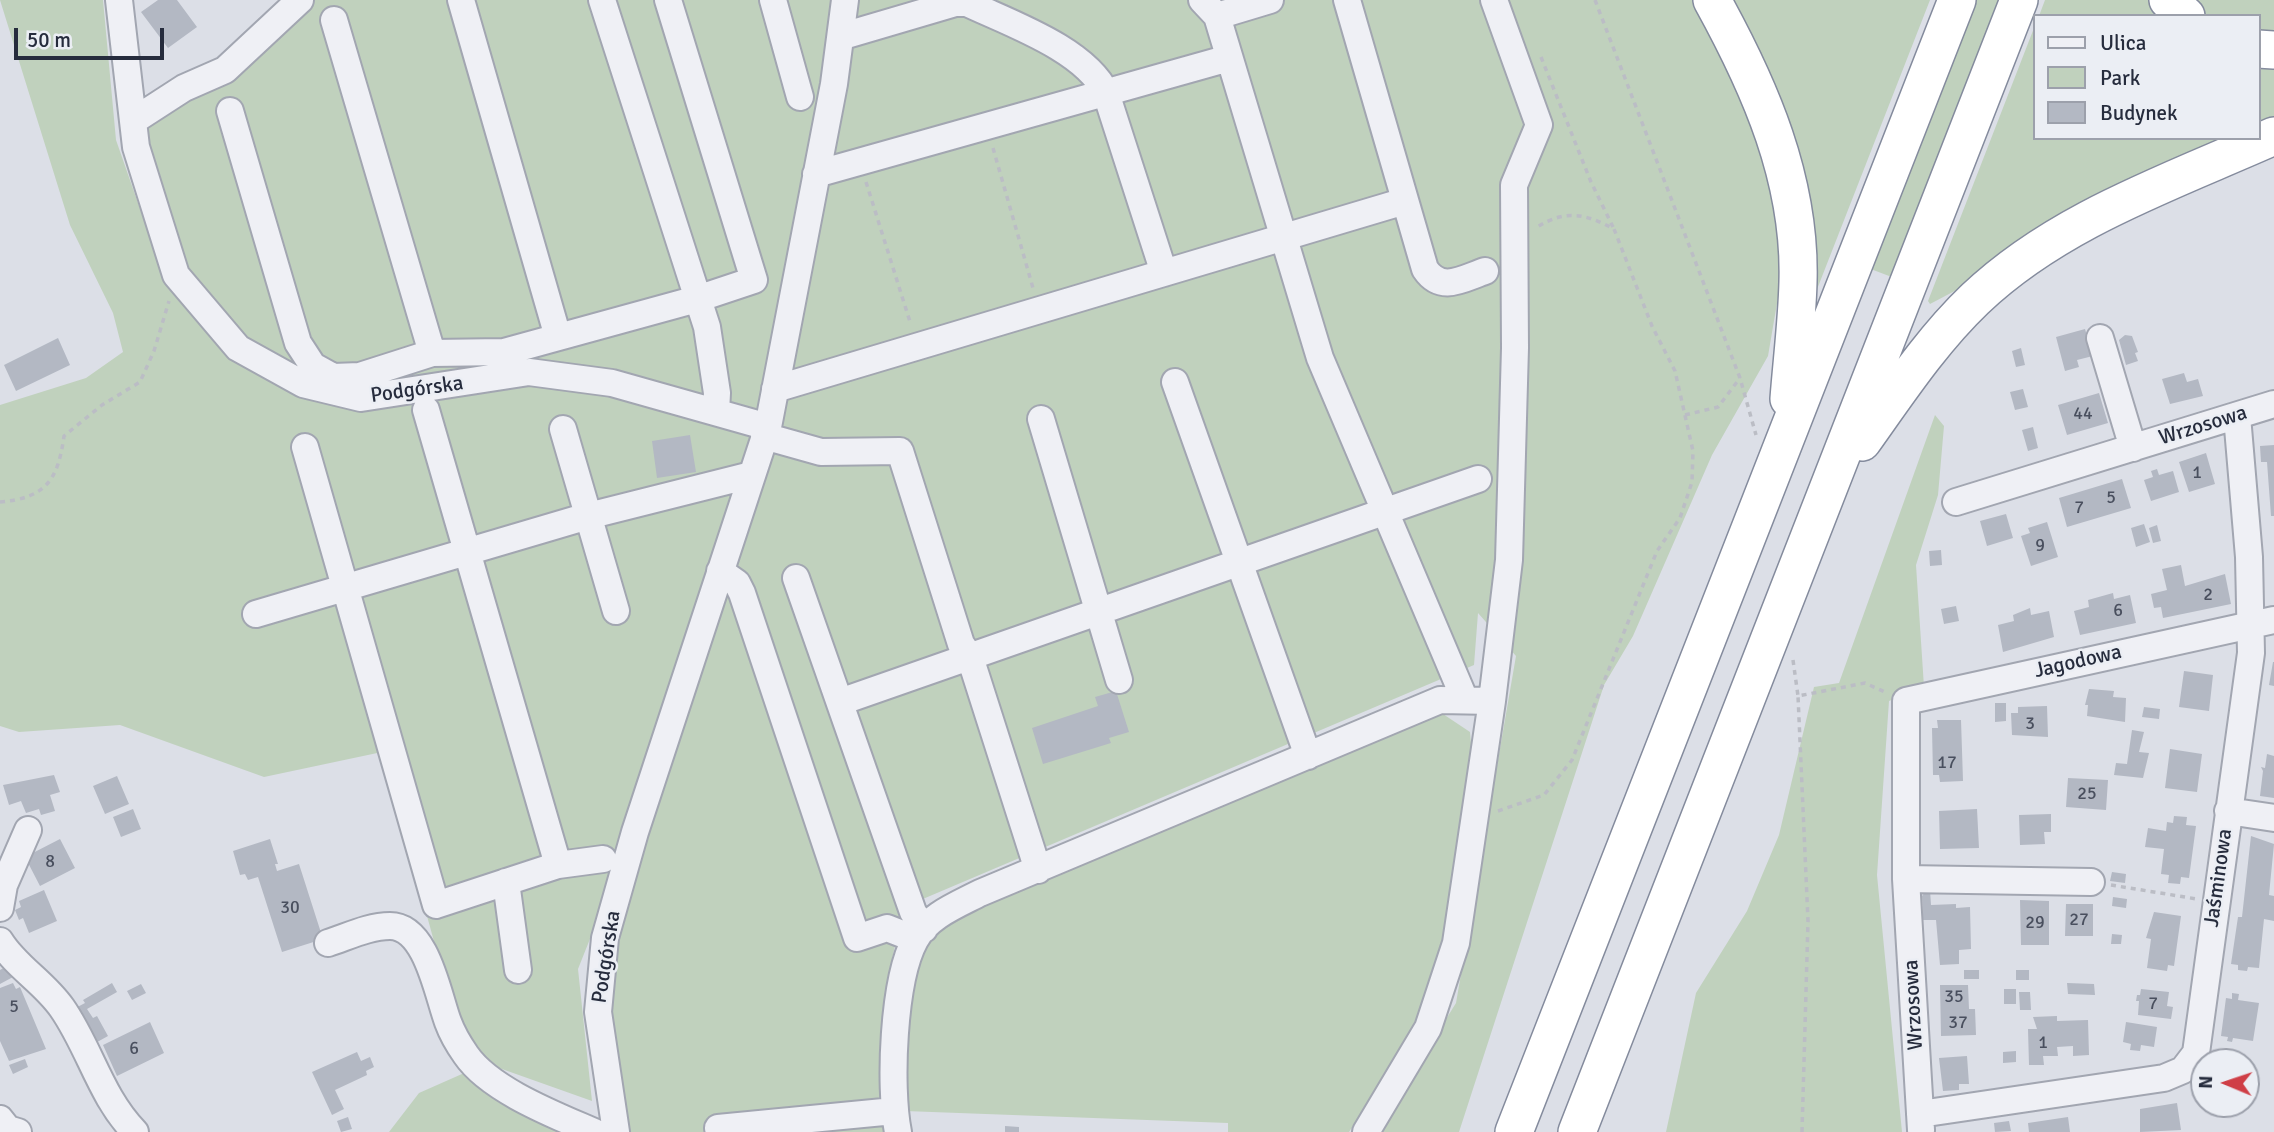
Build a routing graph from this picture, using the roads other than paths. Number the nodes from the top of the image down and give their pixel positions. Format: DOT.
graph roads {
  1 [pos="120,0"];
  2 [pos="300,0"];
  3 [pos="461,0"];
  4 [pos="602,0"];
  5 [pos="668,0"];
  6 [pos="773,0"];
  7 [pos="845,0"];
  8 [pos="1270,0"];
  9 [pos="1347,0"];
  10 [pos="1494,0"];
  11 [pos="1713,0"];
  12 [pos="1957,0"];
  13 [pos="2019,0"];
  14 [pos="2168,0"];
  15 [pos="967,1"];
  16 [pos="1209,8"];
  17 [pos="2184,14"];
  18 [pos="334,20"];
  19 [pos="842,36"];
  20 [pos="1229,58"];
  21 [pos="1106,93"];
  22 [pos="800,97"];
  23 [pos="230,111"];
  24 [pos="133,121"];
  25 [pos="2274,136"];
  26 [pos="816,174"];
  27 [pos="1405,201"];
  28 [pos="1283,237"];
  29 [pos="1485,271"];
  30 [pos="1164,273"];
  31 [pos="698,299"];
  32 [pos="558,337"];
  33 [pos="2100,338"];
  34 [pos="432,353"];
  35 [pos="1175,382"];
  36 [pos="775,389"];
  37 [pos="2274,404"];
  38 [pos="426,411"];
  39 [pos="716,412"];
  40 [pos="2236,416"];
  41 [pos="1041,419"];
  42 [pos="562,429"];
  43 [pos="766,432"];
  44 [pos="1772,438"];
  45 [pos="305,447"];
  46 [pos="2133,448"];
  47 [pos="751,475"];
  48 [pos="1478,479"];
  49 [pos="1832,482"];
  50 [pos="1956,502"];
  51 [pos="1385,512"];
  52 [pos="588,516"];
  53 [pos="467,552"];
  54 [pos="1240,563"];
  55 [pos="720,571"];
  56 [pos="796,578"];
  57 [pos="345,588"];
  58 [pos="616,611"];
  59 [pos="1098,612"];
  60 [pos="256,614"];
  61 [pos="2262,622"];
  62 [pos="970,657"];
  63 [pos="1119,680"];
  64 [pos="1465,700"];
  65 [pos="1492,701"];
  66 [pos="1906,701"];
  67 [pos="840,702"];
  68 [pos="1308,756"];
  69 [pos="2228,811"];
  70 [pos="2274,818"];
  71 [pos="28,830"];
  72 [pos="603,859"];
  73 [pos="558,865"];
  74 [pos="1038,870"];
  75 [pos="1906,879"];
  76 [pos="506,882"];
  77 [pos="2091,882"];
  78 [pos="0,908"];
  79 [pos="920,934"];
  80 [pos="0,941"];
  81 [pos="328,943"];
  82 [pos="518,970"];
  83 [pos="0,1119"];
  84 [pos="896,1121"];
  85 [pos="1921,1123"];
  86 [pos="718,1128"];
  87 [pos="18,1132"];
  88 [pos="135,1132"];
  89 [pos="594,1132"];
  90 [pos="616,1132"];
  91 [pos="1366,1132"];
  92 [pos="1514,1132"];
  93 [pos="1577,1132"];
  1 -- 24 [label="street, Podgórska"];
  2 -- 24 [label="street"];
  3 -- 32 [label="street"];
  4 -- 31 [label="street"];
  5 -- 31 [label="street"];
  6 -- 22 [label="street"];
  7 -- 19 [label="street, Podgórska"];
  8 -- 16 [label="street"];
  9 -- 27 [label="street"];
  10 -- 65 [label="street"];
  11 -- 44 [label="highway"];
  12 -- 44 [label="highway"];
  13 -- 49 [label="highway"];
  14 -- 17 [label="highway"];
  15 -- 19 [label="street"];
  15 -- 21 [label="street"];
  16 -- 20 [label="street"];
  18 -- 34 [label="street"];
  19 -- 26 [label="street, Podgórska"];
  20 -- 21 [label="street"];
  20 -- 28 [label="street"];
  21 -- 26 [label="street"];
  21 -- 30 [label="street"];
  23 -- 34 [label="street"];
  24 -- 39 [label="street, Podgórska"];
  25 -- 49 [label="highway"];
  26 -- 36 [label="street, Podgórska"];
  27 -- 28 [label="street"];
  27 -- 29 [label="street"];
  28 -- 30 [label="street"];
  28 -- 51 [label="street"];
  30 -- 36 [label="street"];
  31 -- 32 [label="street"];
  31 -- 39 [label="street"];
  32 -- 34 [label="street"];
  33 -- 46 [label="street, Wrzosowa"];
  35 -- 54 [label="street"];
  36 -- 43 [label="street, Podgórska"];
  37 -- 40 [label="street, Wrzosowa"];
  38 -- 53 [label="street"];
  39 -- 43 [label="street, Podgórska"];
  40 -- 46 [label="street, Wrzosowa"];
  40 -- 61 [label="street, Jaśminowa"];
  41 -- 59 [label="street"];
  42 -- 52 [label="street"];
  43 -- 47 [label="street, Podgórska"];
  43 -- 62 [label="street"];
  44 -- 92 [label="highway"];
  45 -- 57 [label="street"];
  46 -- 50 [label="street, Wrzosowa"];
  47 -- 52 [label="street"];
  47 -- 55 [label="street, Podgórska"];
  48 -- 51 [label="street"];
  49 -- 93 [label="highway"];
  51 -- 54 [label="street"];
  51 -- 64 [label="street"];
  52 -- 53 [label="street"];
  52 -- 58 [label="street"];
  53 -- 57 [label="street"];
  53 -- 73 [label="street"];
  54 -- 59 [label="street"];
  54 -- 68 [label="street"];
  55 -- 79 [label="street"];
  55 -- 90 [label="street, Podgórska"];
  56 -- 67 [label="street"];
  57 -- 60 [label="street"];
  57 -- 76 [label="street"];
  59 -- 62 [label="street"];
  59 -- 63 [label="street"];
  61 -- 66 [label="street, Jagodowa"];
  61 -- 69 [label="street, Jaśminowa"];
  62 -- 67 [label="street"];
  62 -- 74 [label="street"];
  64 -- 65 [label="street"];
  64 -- 68 [label="street"];
  65 -- 91 [label="street"];
  66 -- 75 [label="street, Wrzosowa"];
  67 -- 79 [label="street"];
  68 -- 74 [label="street"];
  69 -- 70 [label="street"];
  69 -- 85 [label="street, Jaśminowa"];
  71 -- 78 [label="street"];
  72 -- 73 [label="street"];
  73 -- 76 [label="street"];
  74 -- 79 [label="street"];
  75 -- 77 [label="street"];
  75 -- 85 [label="street, Wrzosowa"];
  76 -- 82 [label="street"];
  79 -- 84 [label="street"];
  80 -- 88 [label="street"];
  81 -- 89 [label="street"];
  83 -- 87 [label="street"];
  84 -- 86 [label="street"];
}
